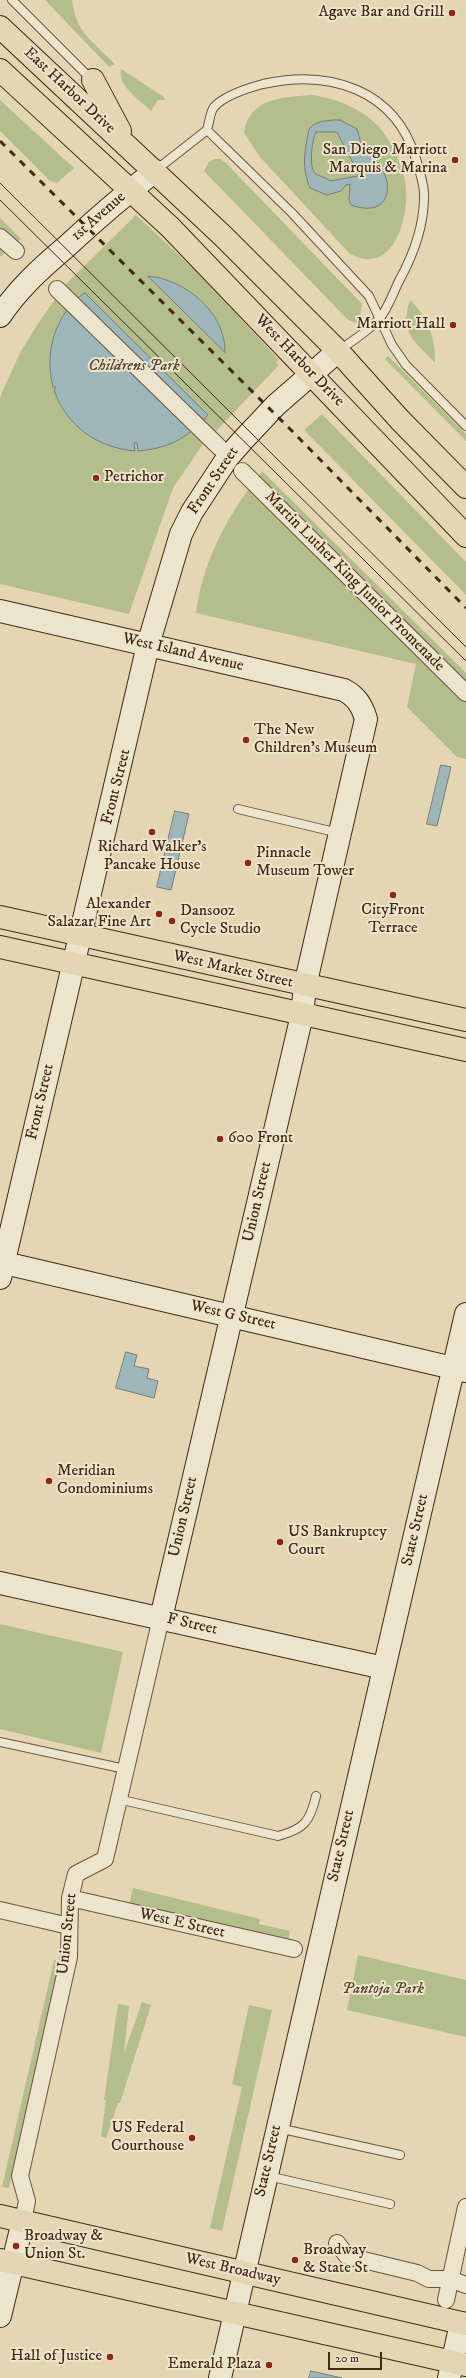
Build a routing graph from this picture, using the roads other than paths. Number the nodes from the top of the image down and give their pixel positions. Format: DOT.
graph roads {
  1 [pos="12,0"];
  2 [pos="0,27"];
  3 [pos="0,70"];
  4 [pos="93,80"];
  5 [pos="208,130"];
  6 [pos="133,150"];
  7 [pos="155,171"];
  8 [pos="130,190"];
  9 [pos="0,237"];
  10 [pos="16,251"];
  11 [pos="57,289"];
  12 [pos="0,316"];
  13 [pos="380,318"];
  14 [pos="338,351"];
  15 [pos="312,374"];
  16 [pos="466,426"];
  17 [pos="220,448"];
  18 [pos="242,471"];
  19 [pos="466,487"];
  20 [pos="466,536"];
  21 [pos="0,611"];
  22 [pos="148,645"];
  23 [pos="466,693"];
  24 [pos="360,704"];
  25 [pos="238,809"];
  26 [pos="342,833"];
  27 [pos="0,917"];
  28 [pos="80,935"];
  29 [pos="0,947"];
  30 [pos="74,963"];
  31 [pos="305,986"];
  32 [pos="302,1015"];
  33 [pos="466,1020"];
  34 [pos="466,1050"];
  35 [pos="1,1268"];
  36 [pos="466,1314"];
  37 [pos="232,1316"];
  38 [pos="460,1369"];
  39 [pos="0,1583"];
  40 [pos="161,1618"];
  41 [pos="384,1668"];
  42 [pos="0,1742"];
  43 [pos="125,1769"];
  44 [pos="316,1796"];
  45 [pos="118,1799"];
  46 [pos="70,1898"];
  47 [pos="0,1910"];
  48 [pos="69,1926"];
  49 [pos="294,1950"];
  50 [pos="277,2128"];
  51 [pos="400,2155"];
  52 [pos="266,2176"];
  53 [pos="390,2204"];
  54 [pos="466,2207"];
  55 [pos="0,2216"];
  56 [pos="23,2221"];
  57 [pos="337,2243"];
  58 [pos="6,2262"];
  59 [pos="243,2272"];
  60 [pos="450,2279"];
  61 [pos="466,2285"];
  62 [pos="446,2300"];
  63 [pos="234,2311"];
  64 [pos="0,2316"];
  65 [pos="464,2321"];
  66 [pos="456,2368"];
  67 [pos="220,2378"];
  1 -- 4 [label="lane"];
  2 -- 6 [label="main road, East Harbor Drive"];
  3 -- 8 [label="main road, East Harbor Drive"];
  4 -- 6 [label="main road"];
  5 -- 7 [label="lane, 1st Avenue"];
  5 -- 13 [label="lane"];
  5 -- 13 [label="lane"];
  6 -- 7 [label="main road, West Harbor Drive"];
  7 -- 8 [label="street, 1st Avenue"];
  7 -- 14 [label="main road, West Harbor Drive"];
  8 -- 12 [label="street, 1st Avenue"];
  8 -- 15 [label="main road, West Harbor Drive"];
  9 -- 10 [label="street"];
  11 -- 17 [label="street"];
  13 -- 14 [label="lane"];
  13 -- 16 [label="lane"];
  14 -- 15 [label="street, Front Street"];
  14 -- 19 [label="main road, West Harbor Drive"];
  15 -- 20 [label="main road, West Harbor Drive"];
  15 -- 22 [label="street, Front Street"];
  18 -- 23 [label="street, Martin Luther King Junior Promenade"];
  21 -- 22 [label="street, West Island Avenue"];
  22 -- 24 [label="street, West Island Avenue"];
  22 -- 28 [label="street, Front Street"];
  24 -- 26 [label="street, Union Street"];
  25 -- 26 [label="lane"];
  26 -- 31 [label="street, Union Street"];
  27 -- 28 [label="main road, West Market Street"];
  28 -- 30 [label="street, Front Street"];
  28 -- 31 [label="main road, West Market Street"];
  29 -- 30 [label="main road, West Market Street"];
  30 -- 32 [label="main road, West Market Street"];
  30 -- 35 [label="street, Front Street"];
  31 -- 32 [label="street, Union Street"];
  31 -- 33 [label="main road, West Market Street"];
  32 -- 34 [label="main road, West Market Street"];
  32 -- 37 [label="street, Union Street"];
  35 -- 37 [label="street, West G Street"];
  36 -- 38 [label="street, State Street"];
  37 -- 38 [label="street, West G Street"];
  37 -- 40 [label="street, Union Street"];
  38 -- 41 [label="street, State Street"];
  39 -- 40 [label="street, F Street"];
  40 -- 41 [label="street, F Street"];
  40 -- 43 [label="street, Union Street"];
  41 -- 50 [label="street, State Street"];
  42 -- 43 [label="lane"];
  43 -- 45 [label="street, Union Street"];
  44 -- 45 [label="lane"];
  45 -- 46 [label="street, Union Street"];
  46 -- 48 [label="street, Union Street"];
  46 -- 49 [label="street, West E Street"];
  47 -- 48 [label="street"];
  48 -- 56 [label="street, Union Street"];
  50 -- 51 [label="lane"];
  50 -- 52 [label="street, State Street"];
  52 -- 53 [label="lane"];
  52 -- 59 [label="street, State Street"];
  54 -- 60 [label="street"];
  55 -- 56 [label="main road, West Broadway"];
  56 -- 58 [label="street, Union Street"];
  56 -- 59 [label="main road, West Broadway"];
  57 -- 60 [label="street"];
  58 -- 63 [label="main road"];
  58 -- 64 [label="street, Union Street"];
  59 -- 63 [label="street, State Street"];
  59 -- 65 [label="main road, West Broadway"];
  60 -- 61 [label="street"];
  60 -- 62 [label="street"];
  63 -- 66 [label="main road"];
  63 -- 67 [label="street, State Street"];
  65 -- 66 [label="street"];
}
